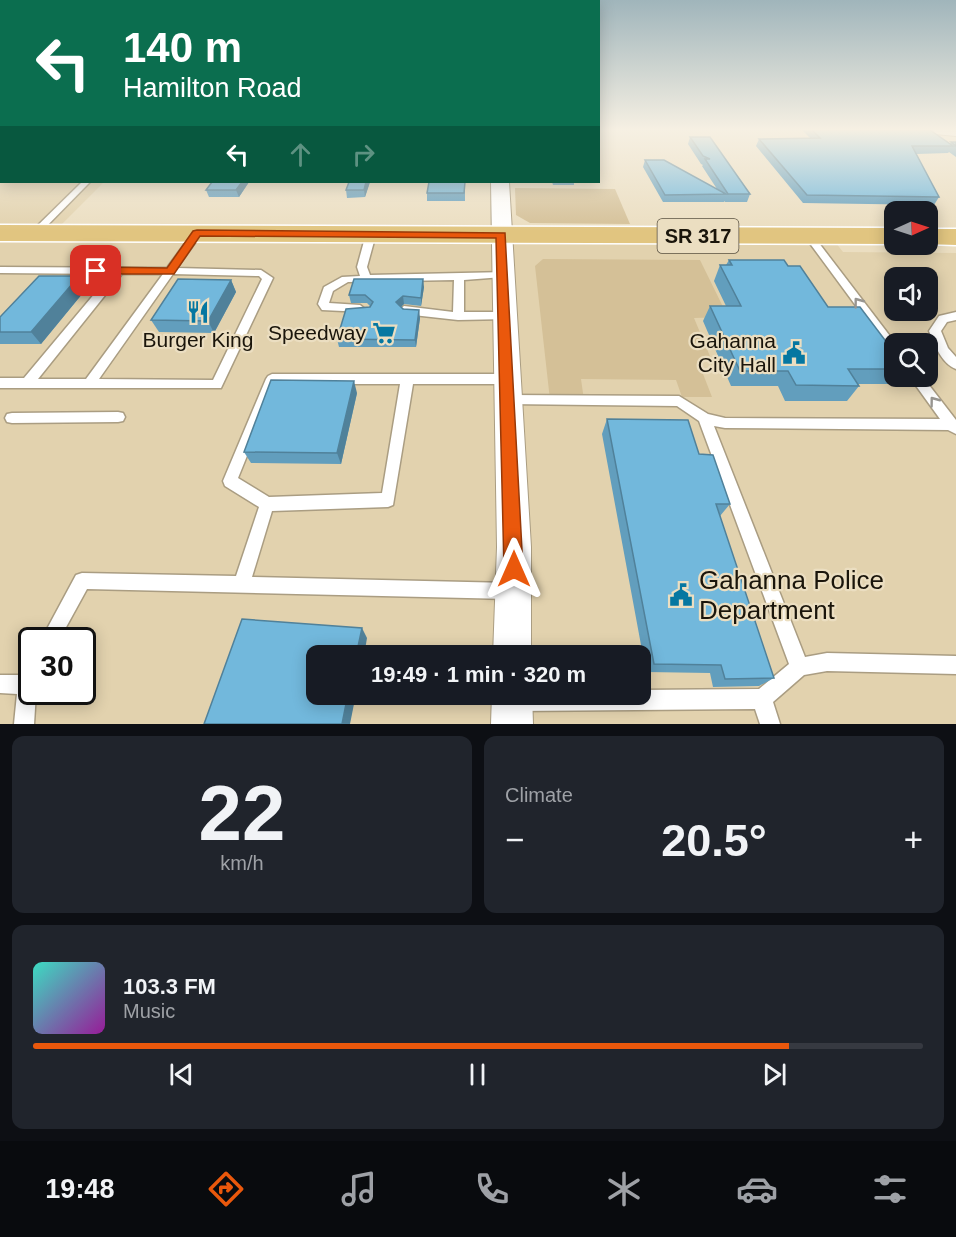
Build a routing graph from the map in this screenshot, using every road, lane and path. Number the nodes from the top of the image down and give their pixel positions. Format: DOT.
graph roads {
  1 [pos="85,183"];
  2 [pos="500,183"];
  3 [pos="0,233"];
  4 [pos="35,233"];
  5 [pos="197,233"];
  6 [pos="371,234"];
  7 [pos="502,235"];
  8 [pos="809,236"];
  9 [pos="884,236"];
  10 [pos="938,237"];
  11 [pos="956,237"];
  12 [pos="119,271"];
  13 [pos="170,271"];
  14 [pos="2,272"];
  15 [pos="503,274"];
  16 [pos="366,278"];
  17 [pos="459,278"];
  18 [pos="367,309"];
  19 [pos="404,310"];
  20 [pos="458,316"];
  21 [pos="504,316"];
  22 [pos="956,316"];
  23 [pos="884,336"];
  24 [pos="956,365"];
  25 [pos="407,379"];
  26 [pos="0,382"];
  27 [pos="27,383"];
  28 [pos="89,384"];
  29 [pos="923,387"];
  30 [pos="507,389"];
  31 [pos="118,417"];
  32 [pos="12,418"];
  33 [pos="704,418"];
  34 [pos="954,428"];
  35 [pos="267,504"];
  36 [pos="241,585"];
  37 [pos="513,591"];
  38 [pos="57,627"];
  39 [pos="512,645"];
  40 [pos="956,664"];
  41 [pos="800,667"];
  42 [pos="18,682"];
  43 [pos="0,684"];
  44 [pos="762,699"];
  45 [pos="26,705"];
  46 [pos="512,707"];
  47 [pos="24,724"];
  48 [pos="770,724"];
  1 -- 4 [label="lane"];
  2 -- 7 [label="street"];
  3 -- 4 [label="main road, SR 317"];
  4 -- 5 [label="main road, SR 317"];
  5 -- 6 [label="main road, SR 317"];
  5 -- 13 [label="lane"];
  6 -- 7 [label="main road, SR 317"];
  6 -- 16 [label="lane"];
  7 -- 8 [label="main road, SR 317"];
  7 -- 15 [label="street"];
  8 -- 9 [label="main road, SR 317"];
  23 -- 8 [label="lane, one-way"];
  10 -- 11 [label="main road"];
  12 -- 13 [label="lane"];
  12 -- 14 [label="lane"];
  12 -- 27 [label="lane"];
  13 -- 28 [label="lane"];
  13 -- 28 [label="lane"];
  15 -- 17 [label="lane"];
  15 -- 21 [label="street"];
  16 -- 17 [label="lane"];
  16 -- 18 [label="lane"];
  17 -- 20 [label="lane"];
  19 -- 20 [label="lane"];
  20 -- 21 [label="lane"];
  21 -- 30 [label="street"];
  22 -- 24 [label="lane"];
  25 -- 30 [label="lane"];
  25 -- 35 [label="lane"];
  25 -- 35 [label="lane"];
  26 -- 27 [label="lane"];
  27 -- 28 [label="lane"];
  34 -- 29 [label="lane, one-way"];
  30 -- 33 [label="lane"];
  30 -- 37 [label="street"];
  31 -- 32 [label="lane"];
  33 -- 34 [label="lane"];
  33 -- 41 [label="lane"];
  35 -- 36 [label="lane"];
  36 -- 37 [label="lane"];
  36 -- 38 [label="lane"];
  37 -- 39 [label="street"];
  40 -- 41 [label="lane"];
  41 -- 44 [label="lane"];
  42 -- 43 [label="lane"];
  44 -- 46 [label="lane"];
  44 -- 48 [label="lane"];
  45 -- 47 [label="lane"];
}
